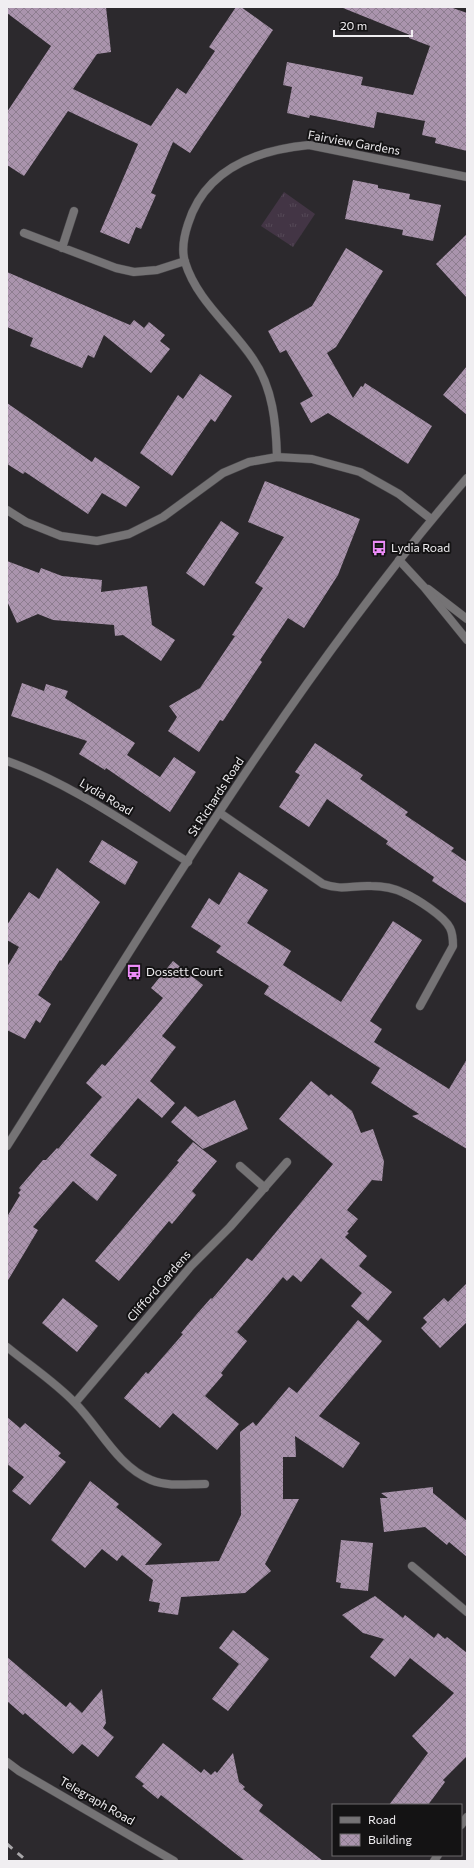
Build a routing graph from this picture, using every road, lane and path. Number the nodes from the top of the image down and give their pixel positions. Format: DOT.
graph roads {
  1 [pos="467,177"];
  2 [pos="74,211"];
  3 [pos="24,233"];
  4 [pos="62,248"];
  5 [pos="185,261"];
  6 [pos="276,457"];
  7 [pos="467,478"];
  8 [pos="7,510"];
  9 [pos="431,519"];
  10 [pos="399,560"];
  11 [pos="424,586"];
  12 [pos="467,619"];
  13 [pos="467,640"];
  14 [pos="7,761"];
  15 [pos="220,813"];
  16 [pos="188,862"];
  17 [pos="420,1006"];
  18 [pos="7,1146"];
  19 [pos="287,1162"];
  20 [pos="240,1166"];
  21 [pos="265,1188"];
  22 [pos="7,1347"];
  23 [pos="75,1403"];
  24 [pos="205,1484"];
  25 [pos="412,1566"];
  26 [pos="467,1612"];
  27 [pos="7,1762"];
  28 [pos="174,1861"];
  1 -- 5 [label="street, Fairview Gardens"];
  2 -- 4 [label="street"];
  3 -- 4 [label="street"];
  4 -- 5 [label="street"];
  5 -- 6 [label="street, Fairview Gardens"];
  6 -- 8 [label="street"];
  6 -- 9 [label="street"];
  7 -- 9 [label="street, St Richards Road"];
  9 -- 10 [label="street, St Richards Road"];
  10 -- 11 [label="street"];
  10 -- 15 [label="street, St Richards Road"];
  11 -- 12 [label="street"];
  11 -- 13 [label="street"];
  14 -- 16 [label="street, Lydia Road"];
  15 -- 16 [label="street, St Richards Road"];
  15 -- 17 [label="street"];
  16 -- 18 [label="street, St Richards Road"];
  19 -- 21 [label="street, Clifford Gardens"];
  20 -- 21 [label="street"];
  21 -- 23 [label="street, Clifford Gardens"];
  22 -- 23 [label="street"];
  23 -- 24 [label="street"];
  25 -- 26 [label="street"];
  27 -- 28 [label="street, Telegraph Road"];
}
